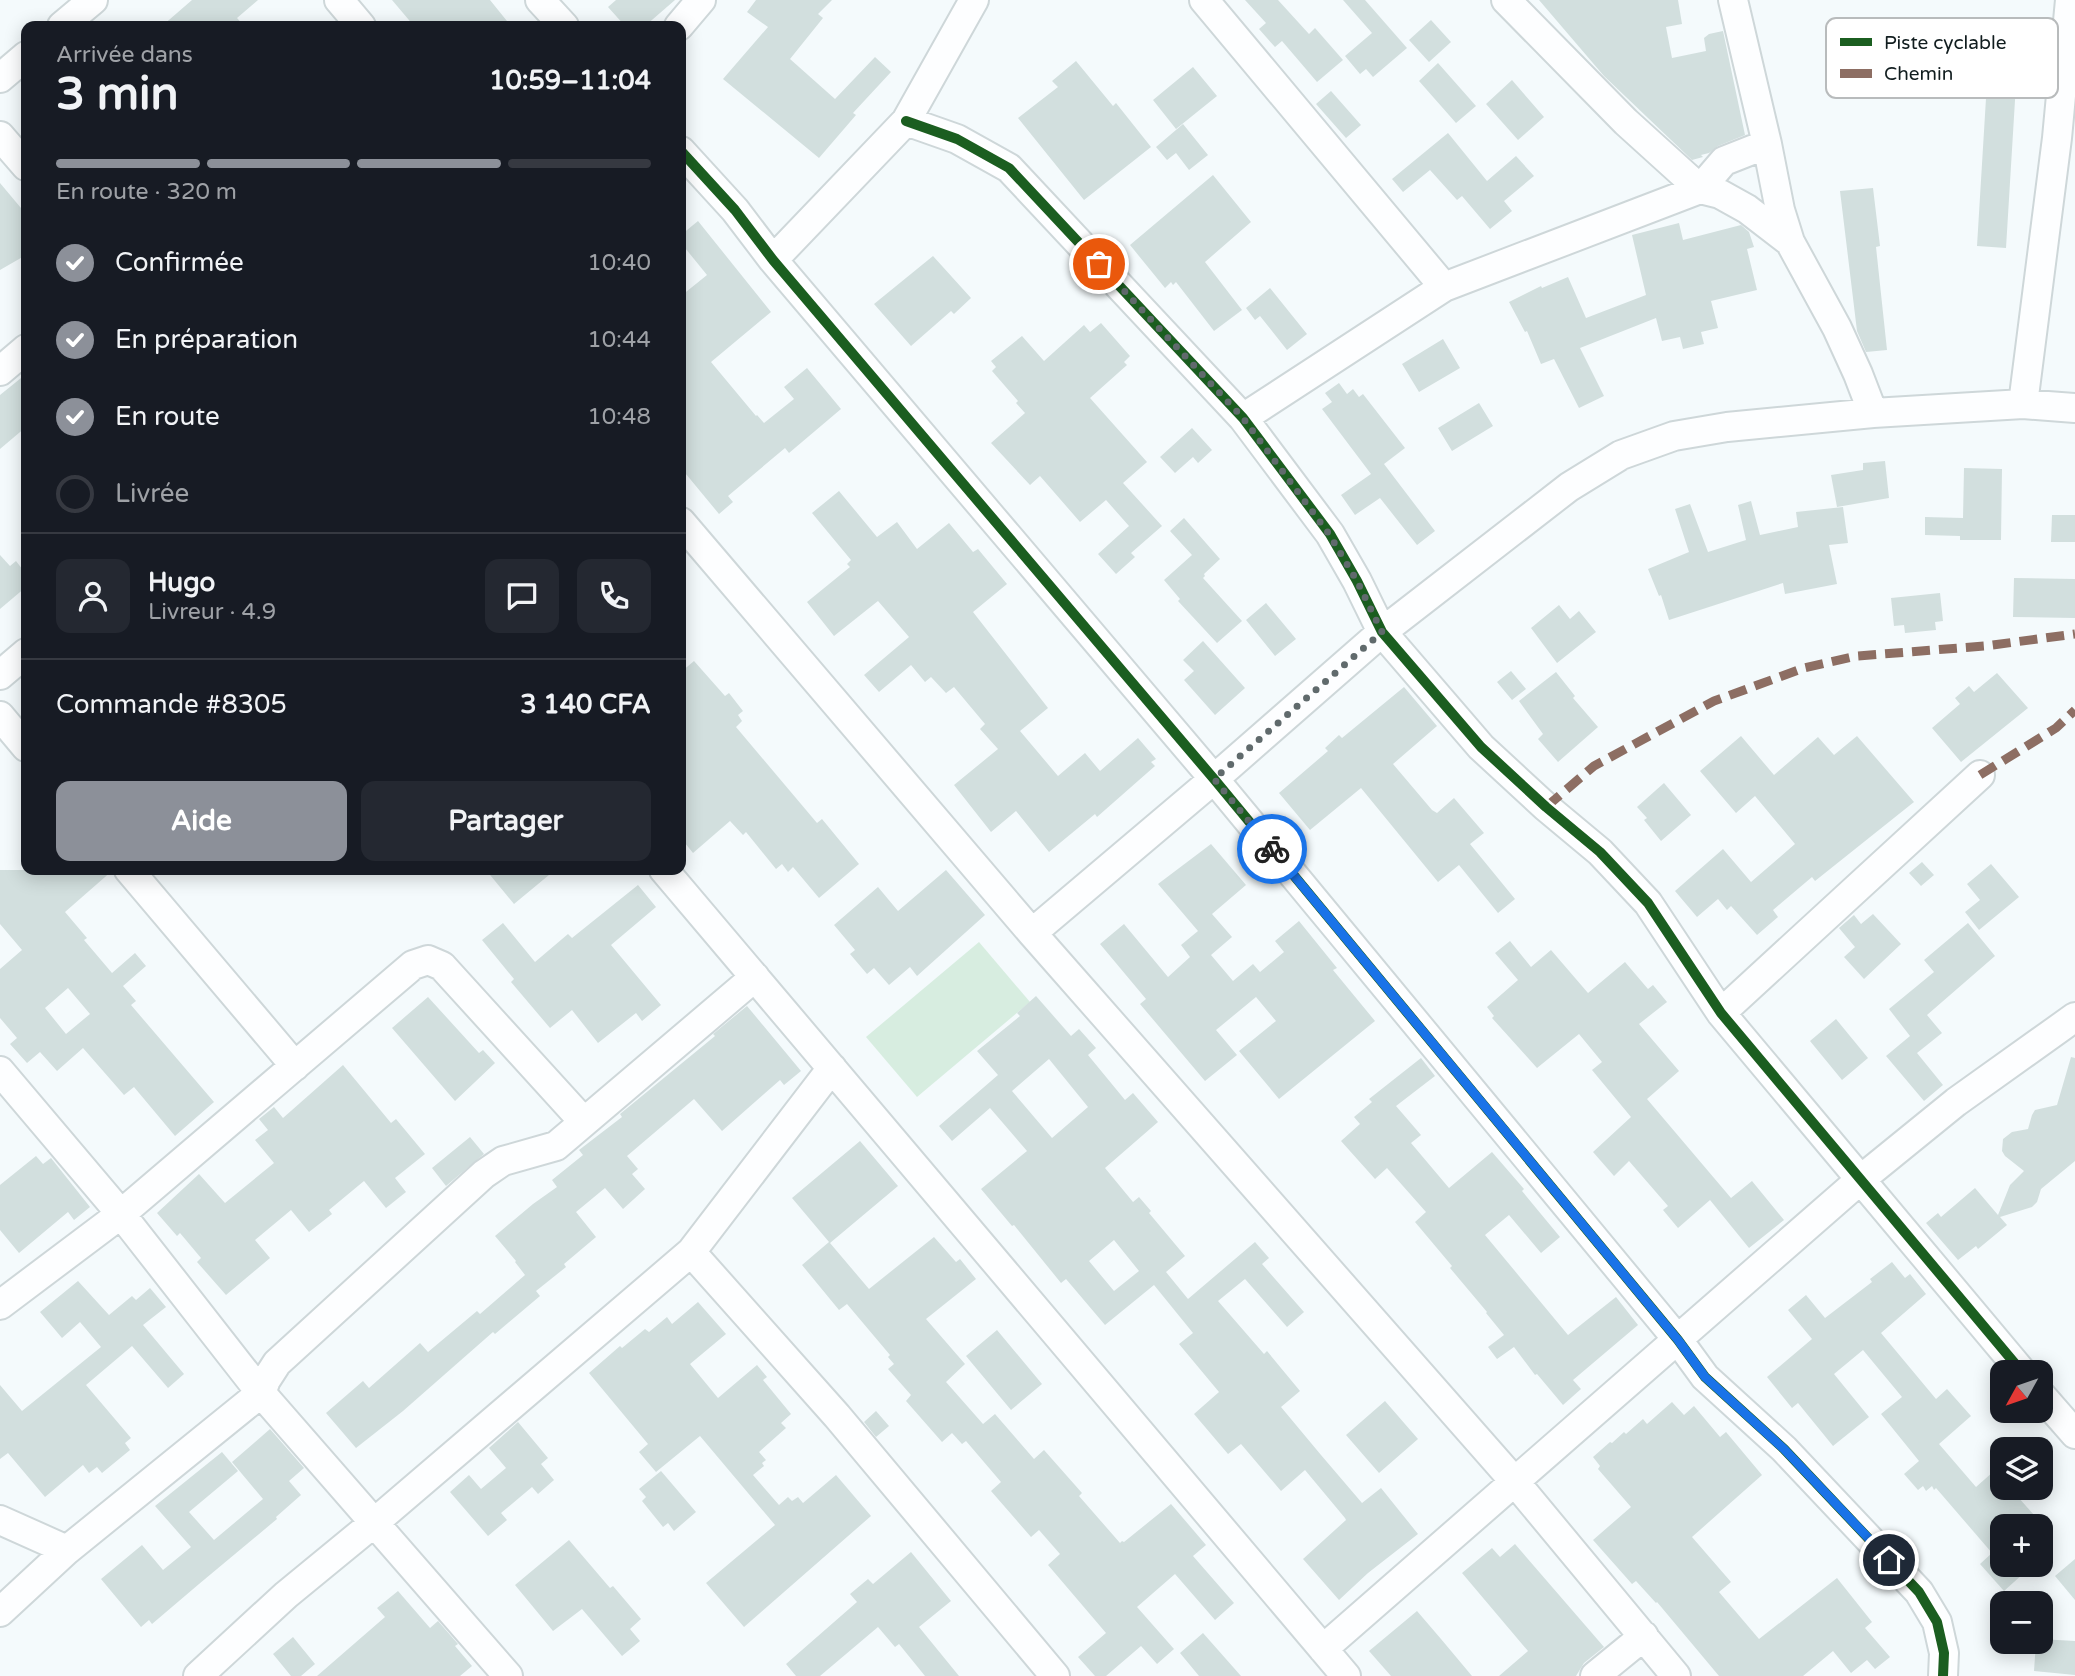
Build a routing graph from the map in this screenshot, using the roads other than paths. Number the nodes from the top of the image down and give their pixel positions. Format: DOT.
graph roads {
  1 [pos="93,0"];
  2 [pos="339,0"];
  3 [pos="540,0"];
  4 [pos="701,0"];
  5 [pos="974,0"];
  6 [pos="1204,0"];
  7 [pos="1506,0"];
  8 [pos="1733,0"];
  9 [pos="2070,0"];
  10 [pos="68,21"];
  11 [pos="357,21"];
  12 [pos="559,21"];
  13 [pos="683,21"];
  14 [pos="21,60"];
  15 [pos="0,78"];
  16 [pos="906,121"];
  17 [pos="0,136"];
  18 [pos="2066,139"];
  19 [pos="1767,144"];
  20 [pos="686,156"];
  21 [pos="21,160"];
  22 [pos="1700,190"];
  23 [pos="1790,242"];
  24 [pos="773,260"];
  25 [pos="1444,287"];
  26 [pos="21,353"];
  27 [pos="0,371"];
  28 [pos="2023,404"];
  29 [pos="2075,408"];
  30 [pos="1873,413"];
  31 [pos="1243,418"];
  32 [pos="686,528"];
  33 [pos="1382,632"];
  34 [pos="21,657"];
  35 [pos="0,675"];
  36 [pos="0,716"];
  37 [pos="21,741"];
  38 [pos="1980,775"];
  39 [pos="1214,779"];
  40 [pos="141,875"];
  41 [pos="668,875"];
  42 [pos="1032,933"];
  43 [pos="755,977"];
  44 [pos="1721,1013"];
  45 [pos="2075,1017"];
  46 [pos="295,1066"];
  47 [pos="832,1068"];
  48 [pos="0,1071"];
  49 [pos="584,1122"];
  50 [pos="1860,1180"];
  51 [pos="121,1214"];
  52 [pos="691,1252"];
  53 [pos="0,1305"];
  54 [pos="1678,1340"];
  55 [pos="2012,1360"];
  56 [pos="261,1394"];
  57 [pos="2053,1409"];
  58 [pos="2075,1434"];
  59 [pos="1515,1482"];
  60 [pos="0,1520"];
  61 [pos="375,1522"];
  62 [pos="67,1550"];
  63 [pos="0,1612"];
  64 [pos="1644,1636"];
  65 [pos="1323,1649"];
  66 [pos="198,1676"];
  67 [pos="508,1676"];
  68 [pos="1055,1676"];
  69 [pos="1346,1676"];
  70 [pos="1595,1676"];
  71 [pos="1676,1676"];
  72 [pos="1943,1676"];
  1 -- 10 [label="street"];
  2 -- 11 [label="street"];
  3 -- 12 [label="street"];
  4 -- 13 [label="street"];
  5 -- 16 [label="street"];
  6 -- 25 [label="street"];
  7 -- 22 [label="street"];
  8 -- 19 [label="street"];
  9 -- 18 [label="street"];
  14 -- 15 [label="street"];
  16 -- 24 [label="street"];
  16 -- 31 [label="street"];
  17 -- 21 [label="street"];
  18 -- 28 [label="street"];
  19 -- 22 [label="street"];
  19 -- 23 [label="street"];
  20 -- 24 [label="street"];
  22 -- 23 [label="street"];
  22 -- 25 [label="street"];
  23 -- 30 [label="street"];
  24 -- 39 [label="street"];
  25 -- 31 [label="street"];
  26 -- 27 [label="street"];
  28 -- 29 [label="street"];
  28 -- 30 [label="street"];
  30 -- 33 [label="street"];
  31 -- 33 [label="street"];
  32 -- 42 [label="street"];
  33 -- 39 [label="street"];
  33 -- 44 [label="street"];
  34 -- 35 [label="street"];
  36 -- 37 [label="street"];
  38 -- 44 [label="street"];
  39 -- 42 [label="street"];
  39 -- 54 [label="street"];
  40 -- 46 [label="street"];
  41 -- 43 [label="street"];
  42 -- 59 [label="street"];
  43 -- 47 [label="street"];
  43 -- 49 [label="street"];
  44 -- 50 [label="street"];
  45 -- 50 [label="street"];
  46 -- 49 [label="street"];
  46 -- 51 [label="street"];
  47 -- 52 [label="street"];
  47 -- 65 [label="street"];
  48 -- 51 [label="street"];
  49 -- 56 [label="street"];
  50 -- 54 [label="street"];
  50 -- 55 [label="street"];
  51 -- 53 [label="street"];
  51 -- 56 [label="street"];
  52 -- 61 [label="street"];
  52 -- 68 [label="street"];
  54 -- 59 [label="street"];
  54 -- 72 [label="street"];
  56 -- 61 [label="street"];
  56 -- 62 [label="street"];
  57 -- 58 [label="street"];
  59 -- 64 [label="street"];
  59 -- 65 [label="street"];
  60 -- 62 [label="street"];
  61 -- 66 [label="street"];
  61 -- 67 [label="street"];
  62 -- 63 [label="street"];
  64 -- 70 [label="street"];
  64 -- 71 [label="street"];
  65 -- 69 [label="street"];
}
